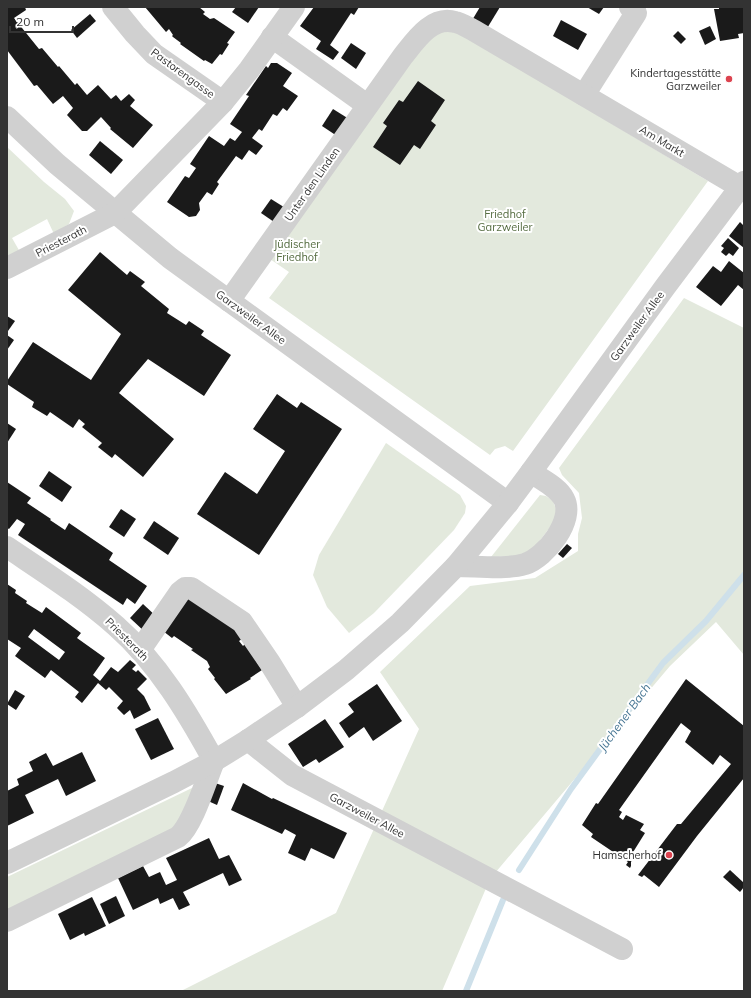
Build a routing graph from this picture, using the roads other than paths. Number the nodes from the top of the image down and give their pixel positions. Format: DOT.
graph roads {
  1 [pos="113,7"];
  2 [pos="294,7"];
  3 [pos="630,7"];
  4 [pos="436,23"];
  5 [pos="272,37"];
  6 [pos="584,95"];
  7 [pos="223,102"];
  8 [pos="368,106"];
  9 [pos="7,117"];
  10 [pos="742,184"];
  11 [pos="115,213"];
  12 [pos="7,268"];
  13 [pos="229,301"];
  14 [pos="531,472"];
  15 [pos="508,503"];
  16 [pos="7,548"];
  17 [pos="456,566"];
  18 [pos="140,650"];
  19 [pos="297,707"];
  20 [pos="248,740"];
  21 [pos="214,761"];
  22 [pos="7,863"];
  23 [pos="7,920"];
  24 [pos="622,949"];
  1 -- 7 [label="street, Pastorengasse"];
  2 -- 5 [label="street"];
  3 -- 6 [label="street"];
  4 -- 6 [label="street, Am Markt"];
  4 -- 8 [label="street, Unter den Linden"];
  5 -- 7 [label="street"];
  5 -- 8 [label="street"];
  6 -- 10 [label="street, Am Markt"];
  7 -- 11 [label="street"];
  8 -- 13 [label="street, Unter den Linden"];
  9 -- 11 [label="street, Garzweiler Allee"];
  10 -- 14 [label="street, Garzweiler Allee"];
  11 -- 12 [label="street, Priesterath"];
  11 -- 13 [label="street, Garzweiler Allee"];
  13 -- 15 [label="street, Garzweiler Allee"];
  14 -- 15 [label="street, Garzweiler Allee"];
  14 -- 17 [label="street"];
  15 -- 17 [label="street, Garzweiler Allee"];
  16 -- 18 [label="street, Priesterath"];
  17 -- 19 [label="street, Garzweiler Allee"];
  18 -- 19 [label="street"];
  18 -- 21 [label="street, Priesterath"];
  19 -- 20 [label="street, Garzweiler Allee"];
  20 -- 21 [label="street, Garzweiler Allee"];
  20 -- 24 [label="street, Garzweiler Allee"];
  21 -- 22 [label="street, Garzweiler Allee"];
  21 -- 23 [label="street"];
}
